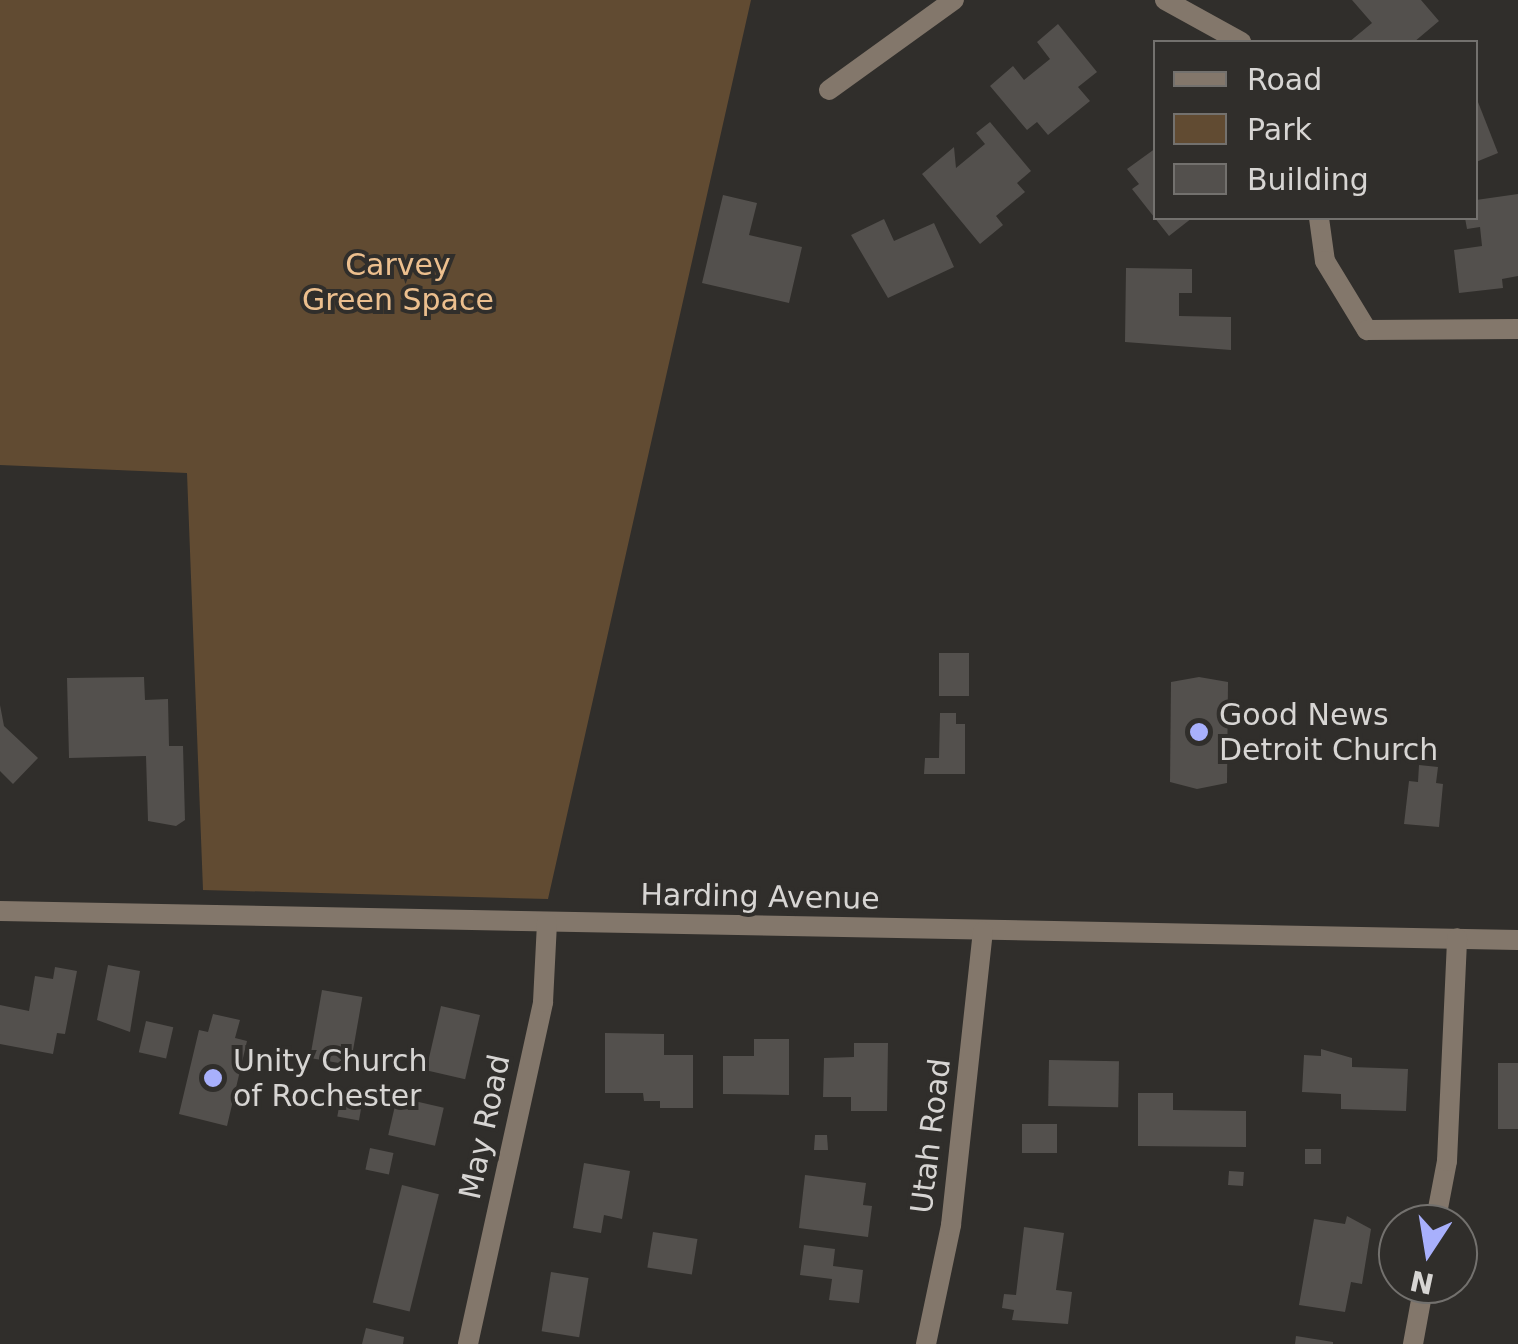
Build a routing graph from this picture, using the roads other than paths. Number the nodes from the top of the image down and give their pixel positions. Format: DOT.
graph roads {
  1 [pos="954,0"];
  2 [pos="1165,0"];
  3 [pos="1237,40"];
  4 [pos="829,90"];
  5 [pos="1319,220"];
  6 [pos="1518,329"];
  7 [pos="0,911"];
  8 [pos="547,922"];
  9 [pos="983,932"];
  10 [pos="1457,938"];
  11 [pos="1518,940"];
  12 [pos="1439,1204"];
  13 [pos="1420,1304"];
  14 [pos="468,1344"];
  15 [pos="926,1344"];
  16 [pos="1413,1344"];
  1 -- 4 [label="street"];
  2 -- 3 [label="street"];
  5 -- 6 [label="street"];
  7 -- 8 [label="street, Harding Avenue"];
  8 -- 9 [label="street, Harding Avenue"];
  8 -- 14 [label="street, May Road"];
  9 -- 10 [label="street, Harding Avenue"];
  9 -- 15 [label="street, Utah Road"];
  10 -- 11 [label="street, Harding Avenue"];
  10 -- 12 [label="street"];
  13 -- 16 [label="street"];
}
